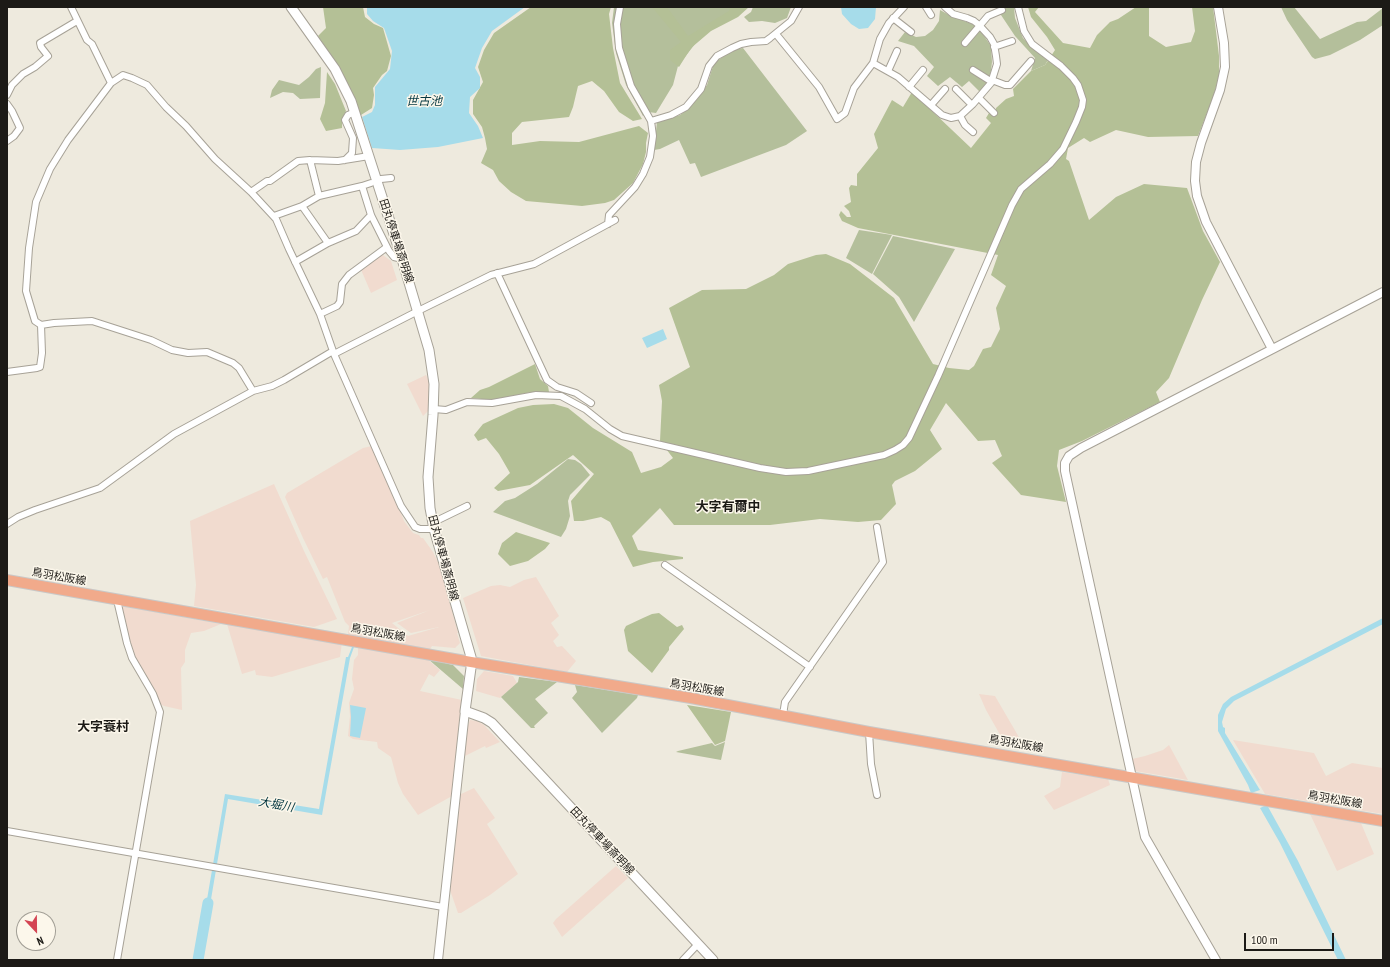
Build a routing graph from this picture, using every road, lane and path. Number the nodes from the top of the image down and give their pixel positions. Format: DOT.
graph roads {
  1 [pos="71,7"];
  2 [pos="291,7"];
  3 [pos="620,7"];
  4 [pos="799,7"];
  5 [pos="904,7"];
  6 [pos="926,7"];
  7 [pos="945,7"];
  8 [pos="1018,7"];
  9 [pos="1218,7"];
  10 [pos="1002,10"];
  11 [pos="931,15"];
  12 [pos="893,18"];
  13 [pos="77,21"];
  14 [pos="979,25"];
  15 [pos="911,32"];
  16 [pos="776,34"];
  17 [pos="1012,41"];
  18 [pos="965,43"];
  19 [pos="994,47"];
  20 [pos="897,51"];
  21 [pos="1031,61"];
  22 [pos="872,63"];
  23 [pos="923,70"];
  24 [pos="973,70"];
  25 [pos="888,71"];
  26 [pos="992,81"];
  27 [pos="111,83"];
  28 [pos="909,87"];
  29 [pos="945,89"];
  30 [pos="956,89"];
  31 [pos="7,94"];
  32 [pos="979,98"];
  33 [pos="7,104"];
  34 [pos="931,105"];
  35 [pos="972,105"];
  36 [pos="355,112"];
  37 [pos="994,113"];
  38 [pos="960,116"];
  39 [pos="651,121"];
  40 [pos="973,132"];
  41 [pos="7,141"];
  42 [pos="369,156"];
  43 [pos="310,160"];
  44 [pos="345,160"];
  45 [pos="391,178"];
  46 [pos="381,179"];
  47 [pos="371,183"];
  48 [pos="362,186"];
  49 [pos="251,192"];
  50 [pos="319,196"];
  51 [pos="302,206"];
  52 [pos="371,215"];
  53 [pos="274,216"];
  54 [pos="615,220"];
  55 [pos="608,224"];
  56 [pos="328,243"];
  57 [pos="387,247"];
  58 [pos="402,259"];
  59 [pos="295,262"];
  60 [pos="497,273"];
  61 [pos="1383,292"];
  62 [pos="418,311"];
  63 [pos="320,314"];
  64 [pos="41,325"];
  65 [pos="1272,349"];
  66 [pos="334,353"];
  67 [pos="7,372"];
  68 [pos="252,391"];
  69 [pos="591,403"];
  70 [pos="434,409"];
  71 [pos="467,506"];
  72 [pos="7,524"];
  73 [pos="433,526"];
  74 [pos="877,527"];
  75 [pos="665,565"];
  76 [pos="7,580"];
  77 [pos="117,600"];
  78 [pos="471,662"];
  79 [pos="810,667"];
  80 [pos="465,711"];
  81 [pos="783,715"];
  82 [pos="869,732"];
  83 [pos="1132,776"];
  84 [pos="877,795"];
  85 [pos="1383,821"];
  86 [pos="7,830"];
  87 [pos="135,853"];
  88 [pos="444,907"];
  89 [pos="698,944"];
  90 [pos="117,960"];
  91 [pos="438,960"];
  92 [pos="683,960"];
  93 [pos="712,960"];
  94 [pos="1216,960"];
  1 -- 13 [label="street"];
  2 -- 36 [label="main road, 田丸停車場斎明線"];
  3 -- 39 [label="street"];
  4 -- 16 [label="street"];
  5 -- 12 [label="street"];
  6 -- 11 [label="street"];
  7 -- 14 [label="street"];
  8 -- 70 [label="street"];
  9 -- 65 [label="street"];
  10 -- 14 [label="street"];
  12 -- 15 [label="street"];
  12 -- 22 [label="street"];
  13 -- 27 [label="street"];
  13 -- 31 [label="street"];
  14 -- 18 [label="street"];
  14 -- 19 [label="street"];
  16 -- 22 [label="street"];
  16 -- 39 [label="street"];
  17 -- 19 [label="street"];
  19 -- 26 [label="street"];
  20 -- 25 [label="street"];
  21 -- 26 [label="street"];
  22 -- 25 [label="street"];
  23 -- 28 [label="street"];
  24 -- 26 [label="street"];
  25 -- 28 [label="street"];
  26 -- 32 [label="street"];
  27 -- 49 [label="street"];
  27 -- 64 [label="street"];
  28 -- 34 [label="street"];
  29 -- 34 [label="street"];
  30 -- 35 [label="street"];
  32 -- 35 [label="street"];
  32 -- 37 [label="street"];
  33 -- 41 [label="street"];
  34 -- 38 [label="street"];
  35 -- 38 [label="street"];
  36 -- 42 [label="main road, 田丸停車場斎明線"];
  36 -- 44 [label="street"];
  38 -- 40 [label="street"];
  39 -- 55 [label="street"];
  42 -- 44 [label="street"];
  42 -- 58 [label="main road, 田丸停車場斎明線"];
  43 -- 44 [label="street"];
  43 -- 49 [label="street"];
  43 -- 50 [label="street"];
  45 -- 46 [label="street"];
  47 -- 48 [label="street"];
  48 -- 50 [label="street"];
  48 -- 52 [label="street"];
  49 -- 53 [label="street"];
  50 -- 51 [label="street"];
  51 -- 53 [label="street"];
  51 -- 56 [label="street"];
  52 -- 56 [label="street"];
  52 -- 57 [label="street"];
  53 -- 59 [label="street"];
  54 -- 55 [label="street"];
  55 -- 60 [label="street"];
  56 -- 59 [label="street"];
  57 -- 58 [label="street"];
  57 -- 63 [label="street"];
  58 -- 62 [label="main road, 田丸停車場斎明線"];
  59 -- 63 [label="street"];
  60 -- 62 [label="street"];
  60 -- 69 [label="street"];
  61 -- 65 [label="street"];
  62 -- 66 [label="street"];
  62 -- 70 [label="main road, 田丸停車場斎明線"];
  63 -- 66 [label="street"];
  64 -- 67 [label="street"];
  64 -- 68 [label="street"];
  65 -- 83 [label="street"];
  66 -- 68 [label="street"];
  66 -- 73 [label="street"];
  68 -- 72 [label="street"];
  70 -- 73 [label="main road, 田丸停車場斎明線"];
  71 -- 73 [label="street"];
  73 -- 78 [label="main road, 田丸停車場斎明線"];
  74 -- 79 [label="street"];
  75 -- 79 [label="street"];
  76 -- 77 [label="main road, 鳥羽松阪線"];
  77 -- 78 [label="main road, 鳥羽松阪線"];
  77 -- 87 [label="street"];
  78 -- 80 [label="main road, 田丸停車場斎明線"];
  78 -- 81 [label="main road, 鳥羽松阪線"];
  79 -- 81 [label="street"];
  80 -- 88 [label="street"];
  80 -- 89 [label="main road, 田丸停車場斎明線"];
  81 -- 82 [label="main road, 鳥羽松阪線"];
  82 -- 83 [label="main road, 鳥羽松阪線"];
  82 -- 84 [label="street"];
  83 -- 85 [label="main road, 鳥羽松阪線"];
  83 -- 94 [label="street"];
  86 -- 87 [label="street"];
  87 -- 88 [label="street"];
  87 -- 90 [label="street"];
  88 -- 91 [label="street"];
  89 -- 92 [label="street"];
  89 -- 93 [label="main road, 田丸停車場斎明線"];
}
